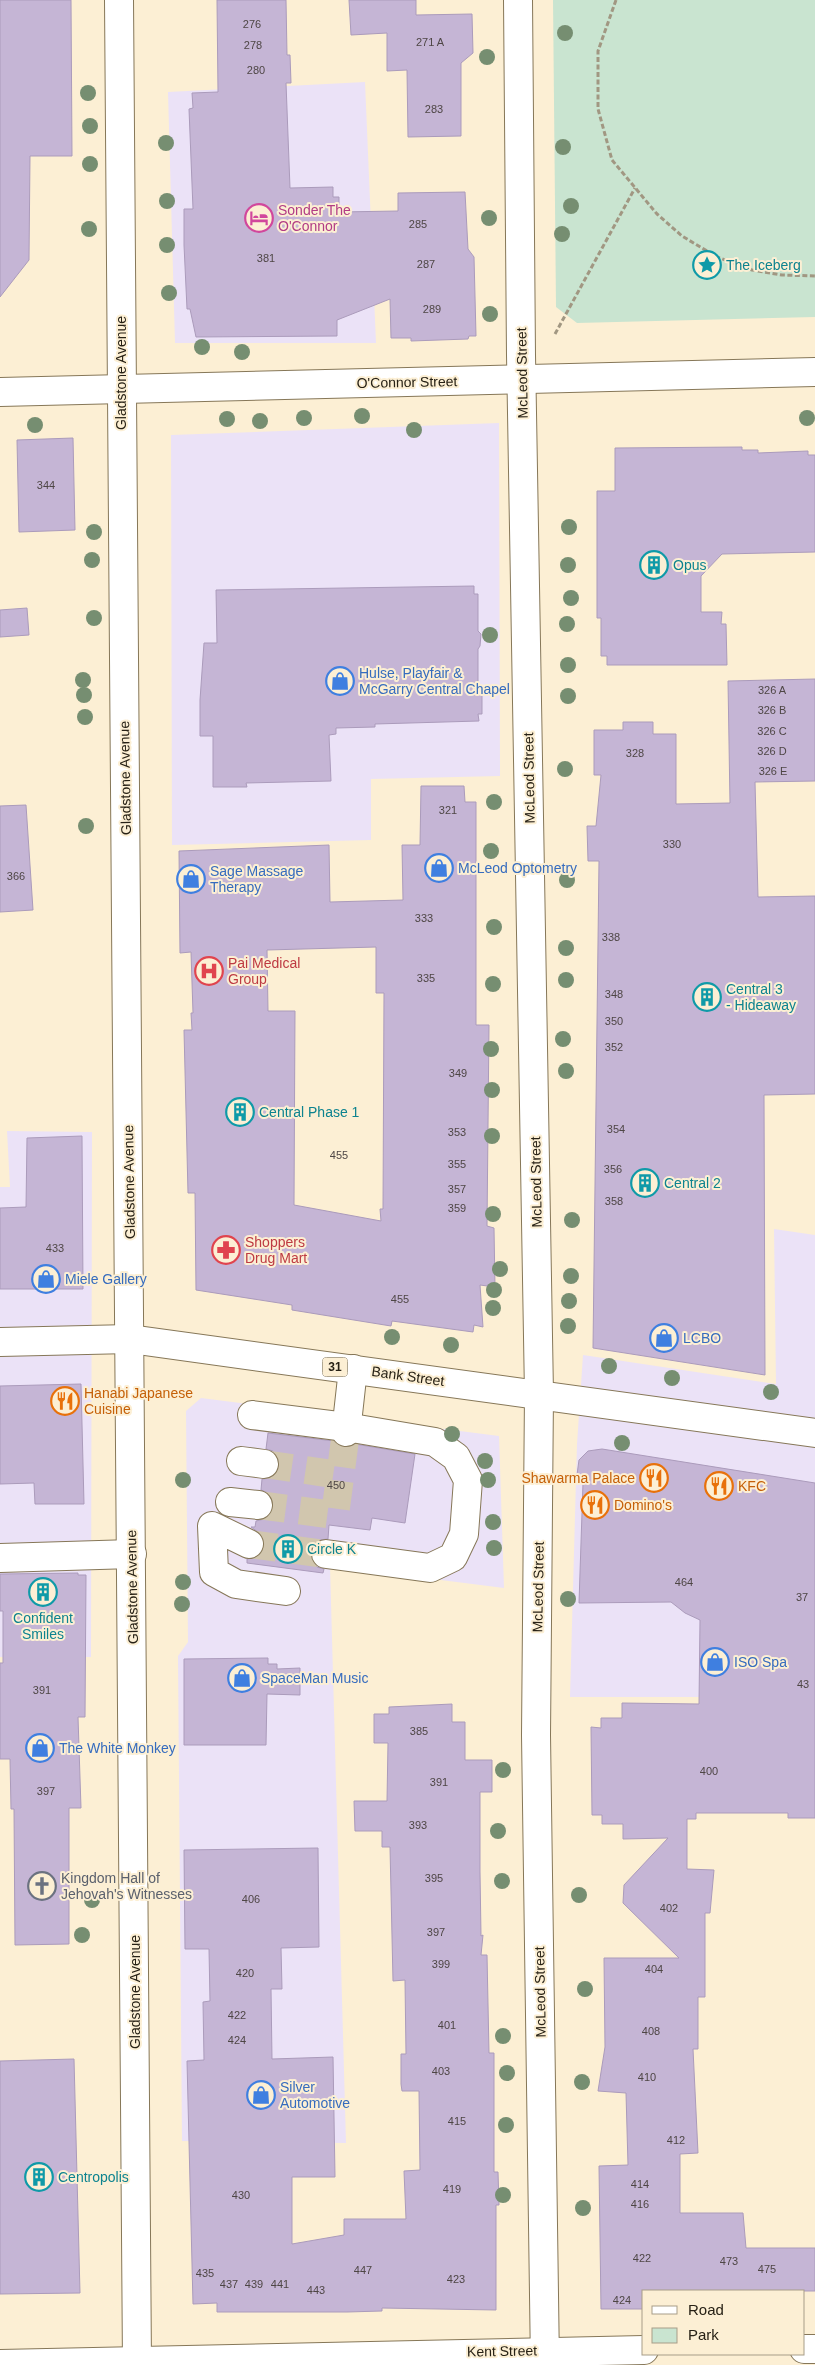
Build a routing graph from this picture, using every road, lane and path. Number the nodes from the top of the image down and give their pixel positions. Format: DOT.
graph roads {
  1 [pos="119,0"];
  2 [pos="518,0"];
  3 [pos="616,0"];
  4 [pos="635,188"];
  5 [pos="815,276"];
  6 [pos="554,334"];
  7 [pos="815,372"];
  8 [pos="522,379"];
  9 [pos="121,389"];
  10 [pos="0,392"];
  11 [pos="130,1339"];
  12 [pos="0,1342"];
  13 [pos="353,1369"];
  14 [pos="539,1394"];
  15 [pos="252,1415"];
  16 [pos="346,1430"];
  17 [pos="815,1433"];
  18 [pos="230,1502"];
  19 [pos="258,1505"];
  20 [pos="249,1544"];
  21 [pos="132,1554"];
  22 [pos="326,1554"];
  23 [pos="0,1558"];
  24 [pos="286,1591"];
  25 [pos="642,2350"];
  26 [pos="545,2358"];
  27 [pos="137,2363"];
  28 [pos="0,2364"];
  1 -- 9 [label="main road, Gladstone Avenue"];
  2 -- 8 [label="main road, McLeod Street"];
  3 -- 4 [label="path"];
  4 -- 5 [label="path"];
  4 -- 6 [label="path"];
  7 -- 8 [label="main road, O'Connor Street"];
  8 -- 9 [label="main road, O'Connor Street"];
  8 -- 14 [label="main road, McLeod Street"];
  9 -- 10 [label="main road, O'Connor Street"];
  9 -- 11 [label="main road, Gladstone Avenue"];
  11 -- 12 [label="main road, Bank Street / 31"];
  11 -- 13 [label="main road, Bank Street / 31"];
  11 -- 21 [label="main road, Gladstone Avenue"];
  13 -- 14 [label="main road, Bank Street / 31"];
  13 -- 16 [label="main road"];
  14 -- 17 [label="main road, Bank Street / 31"];
  14 -- 26 [label="main road, McLeod Street"];
  15 -- 16 [label="main road"];
  16 -- 22 [label="main road"];
  18 -- 19 [label="main road"];
  20 -- 24 [label="main road"];
  21 -- 23 [label="main road"];
  21 -- 27 [label="main road, Gladstone Avenue"];
  25 -- 26 [label="main road, Kent Street"];
  26 -- 27 [label="main road, Kent Street"];
  27 -- 28 [label="main road, Kent Street"];
}
